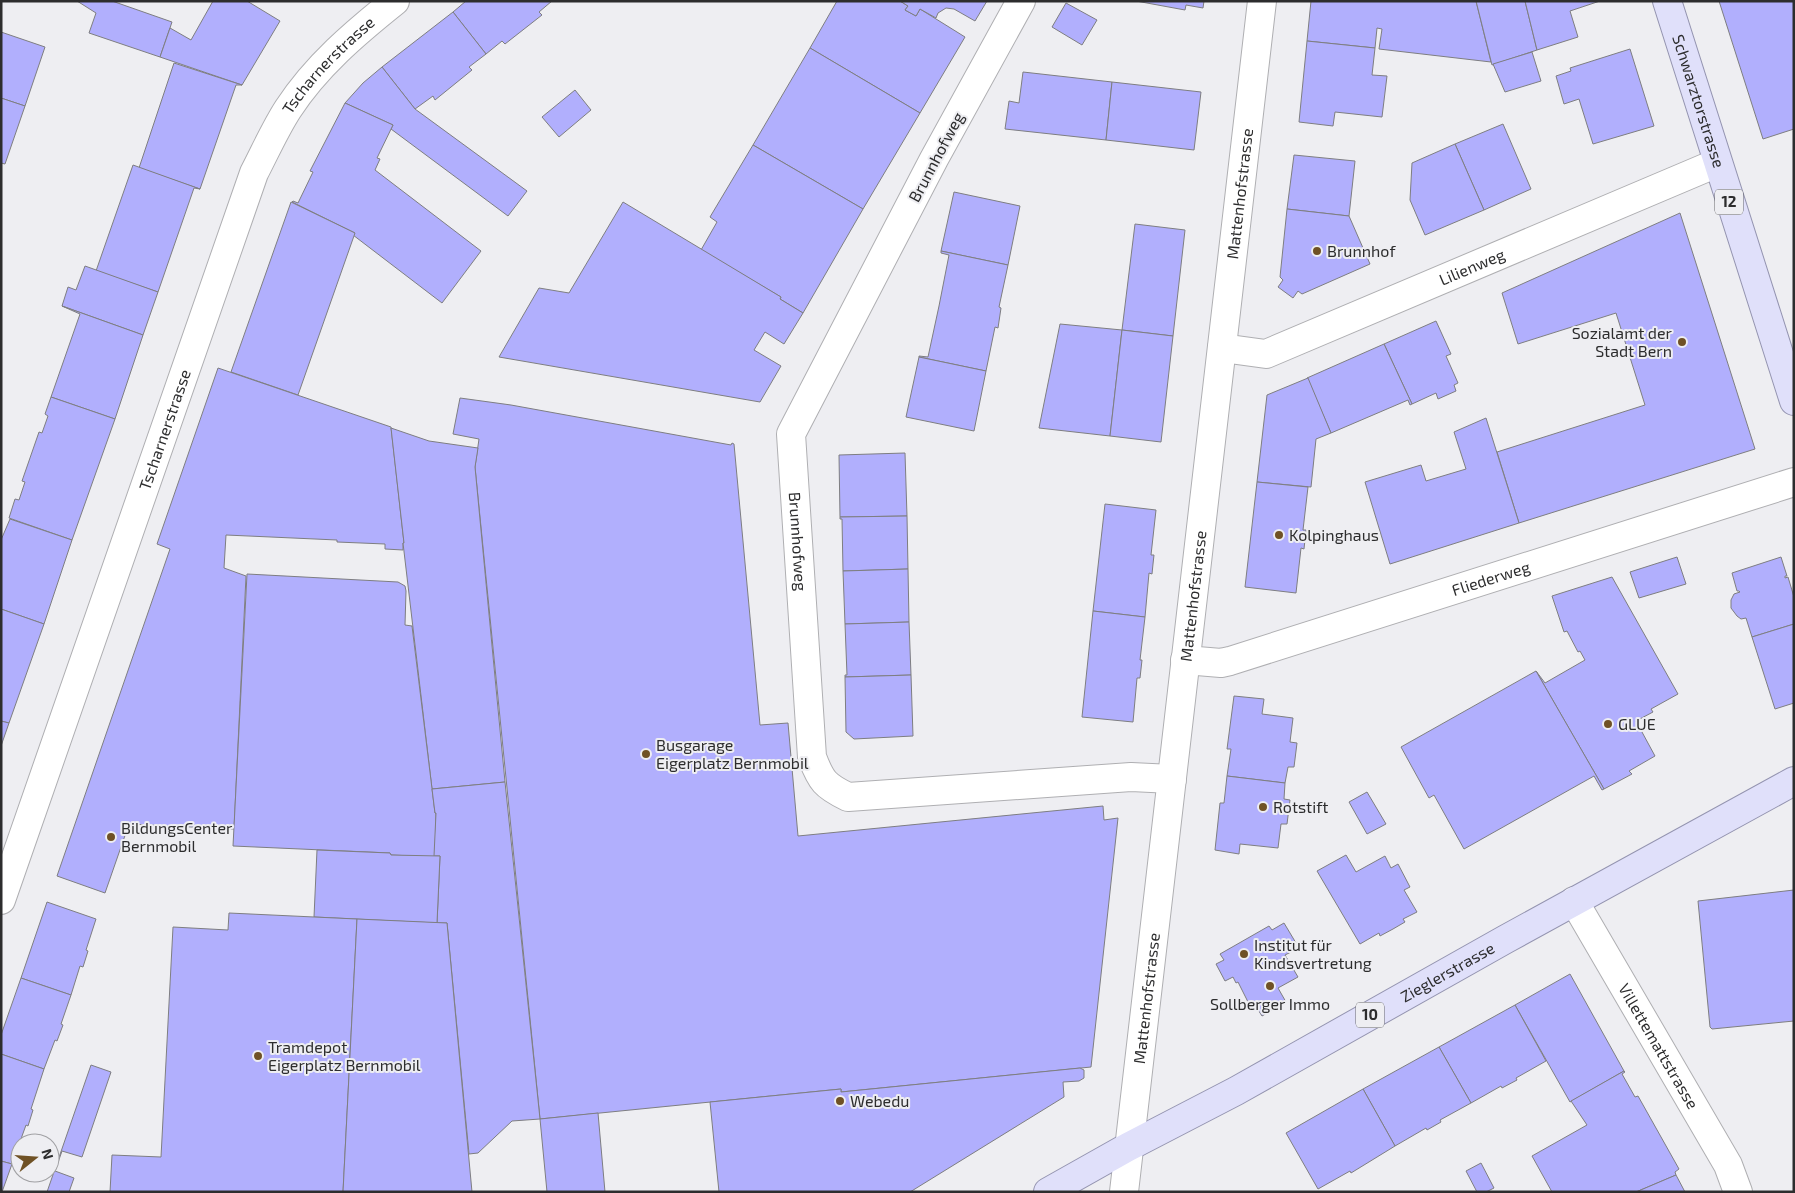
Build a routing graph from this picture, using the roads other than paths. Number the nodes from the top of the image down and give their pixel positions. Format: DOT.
graph roads {
  1 [pos="395,1"];
  2 [pos="1021,1"];
  3 [pos="1262,1"];
  4 [pos="1667,1"];
  5 [pos="1717,163"];
  6 [pos="1222,348"];
  7 [pos="1794,401"];
  8 [pos="1794,482"];
  9 [pos="1185,660"];
  10 [pos="1172,779"];
  11 [pos="1794,781"];
  12 [pos="1757,801"];
  13 [pos="1794,805"];
  14 [pos="1,900"];
  15 [pos="1574,902"];
  16 [pos="1128,1147"];
  17 [pos="1048,1192"];
  18 [pos="1124,1192"];
  19 [pos="1738,1192"];
  1 -- 14 [label="street, Tscharnerstrasse"];
  2 -- 10 [label="street, Brunnhofweg"];
  3 -- 6 [label="street, Mattenhofstrasse"];
  4 -- 5 [label="main road, Schwarztorstrasse / 12"];
  5 -- 6 [label="street, Lilienweg"];
  5 -- 7 [label="main road, Schwarztorstrasse / 12"];
  6 -- 9 [label="street, Mattenhofstrasse"];
  8 -- 9 [label="street, Fliederweg"];
  9 -- 10 [label="street, Mattenhofstrasse"];
  10 -- 16 [label="street, Mattenhofstrasse"];
  11 -- 12 [label="main road, Zieglerstrasse / 10"];
  12 -- 13 [label="main road"];
  12 -- 15 [label="main road, Zieglerstrasse / 10"];
  15 -- 16 [label="main road, Zieglerstrasse / 10"];
  15 -- 19 [label="street, Villettemattstrasse"];
  16 -- 17 [label="main road, Zieglerstrasse / 10"];
  16 -- 18 [label="street, Mattenhofstrasse"];
}
